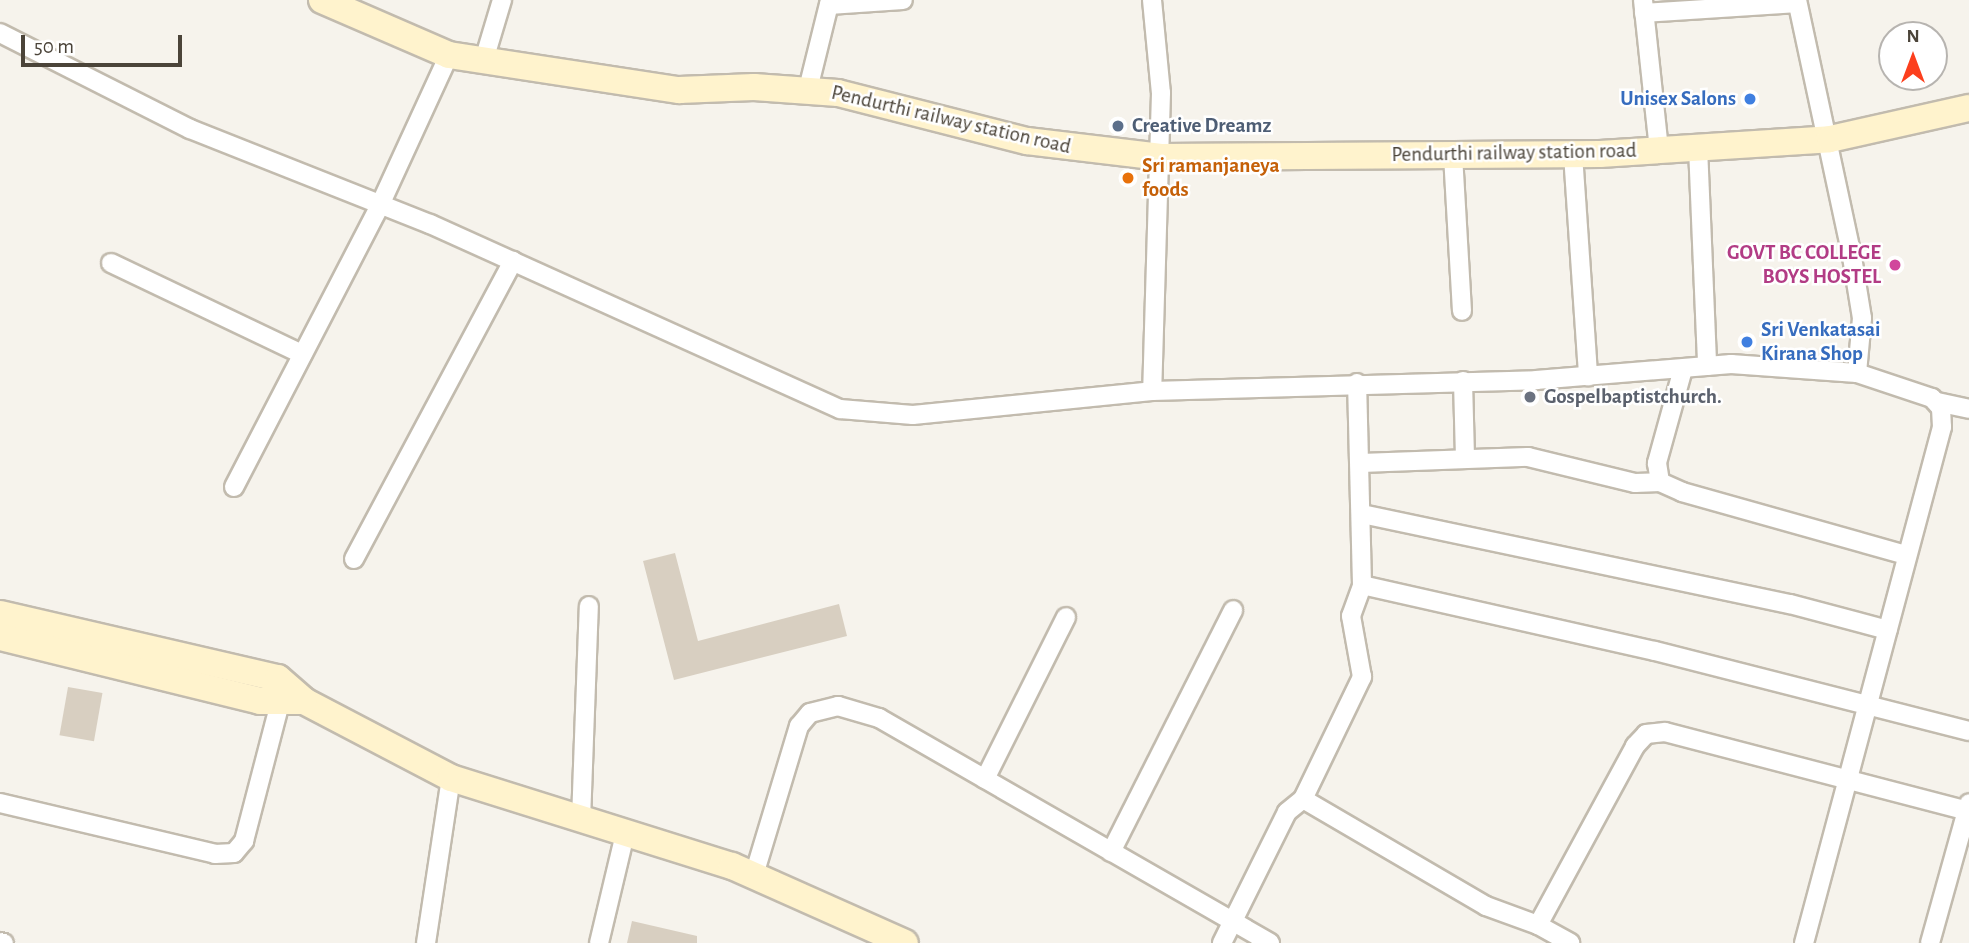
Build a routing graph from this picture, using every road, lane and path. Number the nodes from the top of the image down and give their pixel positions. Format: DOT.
graph roads {
  1 [pos="322,0"];
  2 [pos="502,0"];
  3 [pos="903,0"];
  4 [pos="1152,0"];
  5 [pos="1797,1"];
  6 [pos="830,3"];
  7 [pos="1643,7"];
  8 [pos="0,33"];
  9 [pos="449,55"];
  10 [pos="484,60"];
  11 [pos="808,89"];
  12 [pos="1969,108"];
  13 [pos="1830,139"];
  14 [pos="1698,147"];
  15 [pos="1659,150"];
  16 [pos="1573,154"];
  17 [pos="1453,155"];
  18 [pos="1161,157"];
  19 [pos="380,205"];
  20 [pos="513,261"];
  21 [pos="111,263"];
  22 [pos="1462,311"];
  23 [pos="302,354"];
  24 [pos="1707,366"];
  25 [pos="1683,369"];
  26 [pos="1857,373"];
  27 [pos="1588,376"];
  28 [pos="1462,381"];
  29 [pos="1357,383"];
  30 [pos="1152,391"];
  31 [pos="1937,402"];
  32 [pos="1969,409"];
  33 [pos="1465,459"];
  34 [pos="1361,463"];
  35 [pos="1660,482"];
  36 [pos="234,487"];
  37 [pos="1362,514"];
  38 [pos="1906,555"];
  39 [pos="354,559"];
  40 [pos="1362,585"];
  41 [pos="589,606"];
  42 [pos="1233,610"];
  43 [pos="0,614"];
  44 [pos="1066,617"];
  45 [pos="1888,630"];
  46 [pos="0,637"];
  47 [pos="292,702"];
  48 [pos="1868,706"];
  49 [pos="1969,731"];
  50 [pos="1848,777"];
  51 [pos="451,778"];
  52 [pos="985,779"];
  53 [pos="1303,799"];
  54 [pos="0,803"];
  55 [pos="1968,808"];
  56 [pos="581,820"];
  57 [pos="625,834"];
  58 [pos="1111,852"];
  59 [pos="754,875"];
  60 [pos="1233,922"];
  61 [pos="1538,925"];
  62 [pos="426,943"];
  63 [pos="599,943"];
  64 [pos="905,943"];
  65 [pos="1222,943"];
  66 [pos="1270,943"];
  67 [pos="1570,943"];
  68 [pos="1804,943"];
  69 [pos="1930,943"];
  1 -- 9 [label="street, Pendurthi railway station road"];
  2 -- 10 [label="street"];
  3 -- 6 [label="street"];
  4 -- 18 [label="street"];
  5 -- 7 [label="street"];
  5 -- 13 [label="street"];
  6 -- 11 [label="street"];
  7 -- 15 [label="street"];
  8 -- 19 [label="street"];
  9 -- 10 [label="street, Pendurthi railway station road"];
  9 -- 19 [label="street"];
  10 -- 11 [label="street, Pendurthi railway station road"];
  11 -- 18 [label="street, Pendurthi railway station road"];
  12 -- 13 [label="street, Pendurthi railway station road"];
  13 -- 14 [label="street, Pendurthi railway station road"];
  13 -- 26 [label="street"];
  14 -- 15 [label="street, Pendurthi railway station road"];
  14 -- 24 [label="street"];
  15 -- 16 [label="street, Pendurthi railway station road"];
  16 -- 17 [label="street, Pendurthi railway station road"];
  16 -- 27 [label="street"];
  17 -- 18 [label="street, Pendurthi railway station road"];
  17 -- 22 [label="street"];
  18 -- 30 [label="street"];
  19 -- 20 [label="street"];
  19 -- 23 [label="street"];
  20 -- 30 [label="street"];
  20 -- 39 [label="street"];
  21 -- 23 [label="street"];
  23 -- 36 [label="street"];
  24 -- 25 [label="street"];
  24 -- 26 [label="street"];
  25 -- 27 [label="street"];
  25 -- 35 [label="street"];
  26 -- 31 [label="street"];
  27 -- 28 [label="street"];
  28 -- 29 [label="street"];
  28 -- 33 [label="street"];
  29 -- 30 [label="street"];
  29 -- 34 [label="street"];
  31 -- 32 [label="street"];
  31 -- 38 [label="street"];
  33 -- 34 [label="street"];
  33 -- 35 [label="street"];
  34 -- 37 [label="street"];
  35 -- 38 [label="street"];
  37 -- 40 [label="street"];
  37 -- 45 [label="street"];
  38 -- 45 [label="street"];
  40 -- 48 [label="street"];
  40 -- 53 [label="street"];
  41 -- 56 [label="street"];
  42 -- 58 [label="street"];
  43 -- 47 [label="street"];
  44 -- 52 [label="street"];
  45 -- 48 [label="street"];
  46 -- 47 [label="street"];
  47 -- 51 [label="street"];
  47 -- 54 [label="street"];
  48 -- 49 [label="street"];
  48 -- 50 [label="street"];
  50 -- 55 [label="street"];
  50 -- 61 [label="street"];
  50 -- 68 [label="street"];
  51 -- 56 [label="street"];
  51 -- 62 [label="street"];
  52 -- 58 [label="street"];
  52 -- 59 [label="street"];
  53 -- 60 [label="street"];
  53 -- 61 [label="street"];
  55 -- 69 [label="street"];
  56 -- 57 [label="street"];
  57 -- 59 [label="street"];
  57 -- 63 [label="street"];
  58 -- 60 [label="street"];
  59 -- 64 [label="street"];
  60 -- 65 [label="street"];
  60 -- 66 [label="street"];
  61 -- 67 [label="street"];
}
